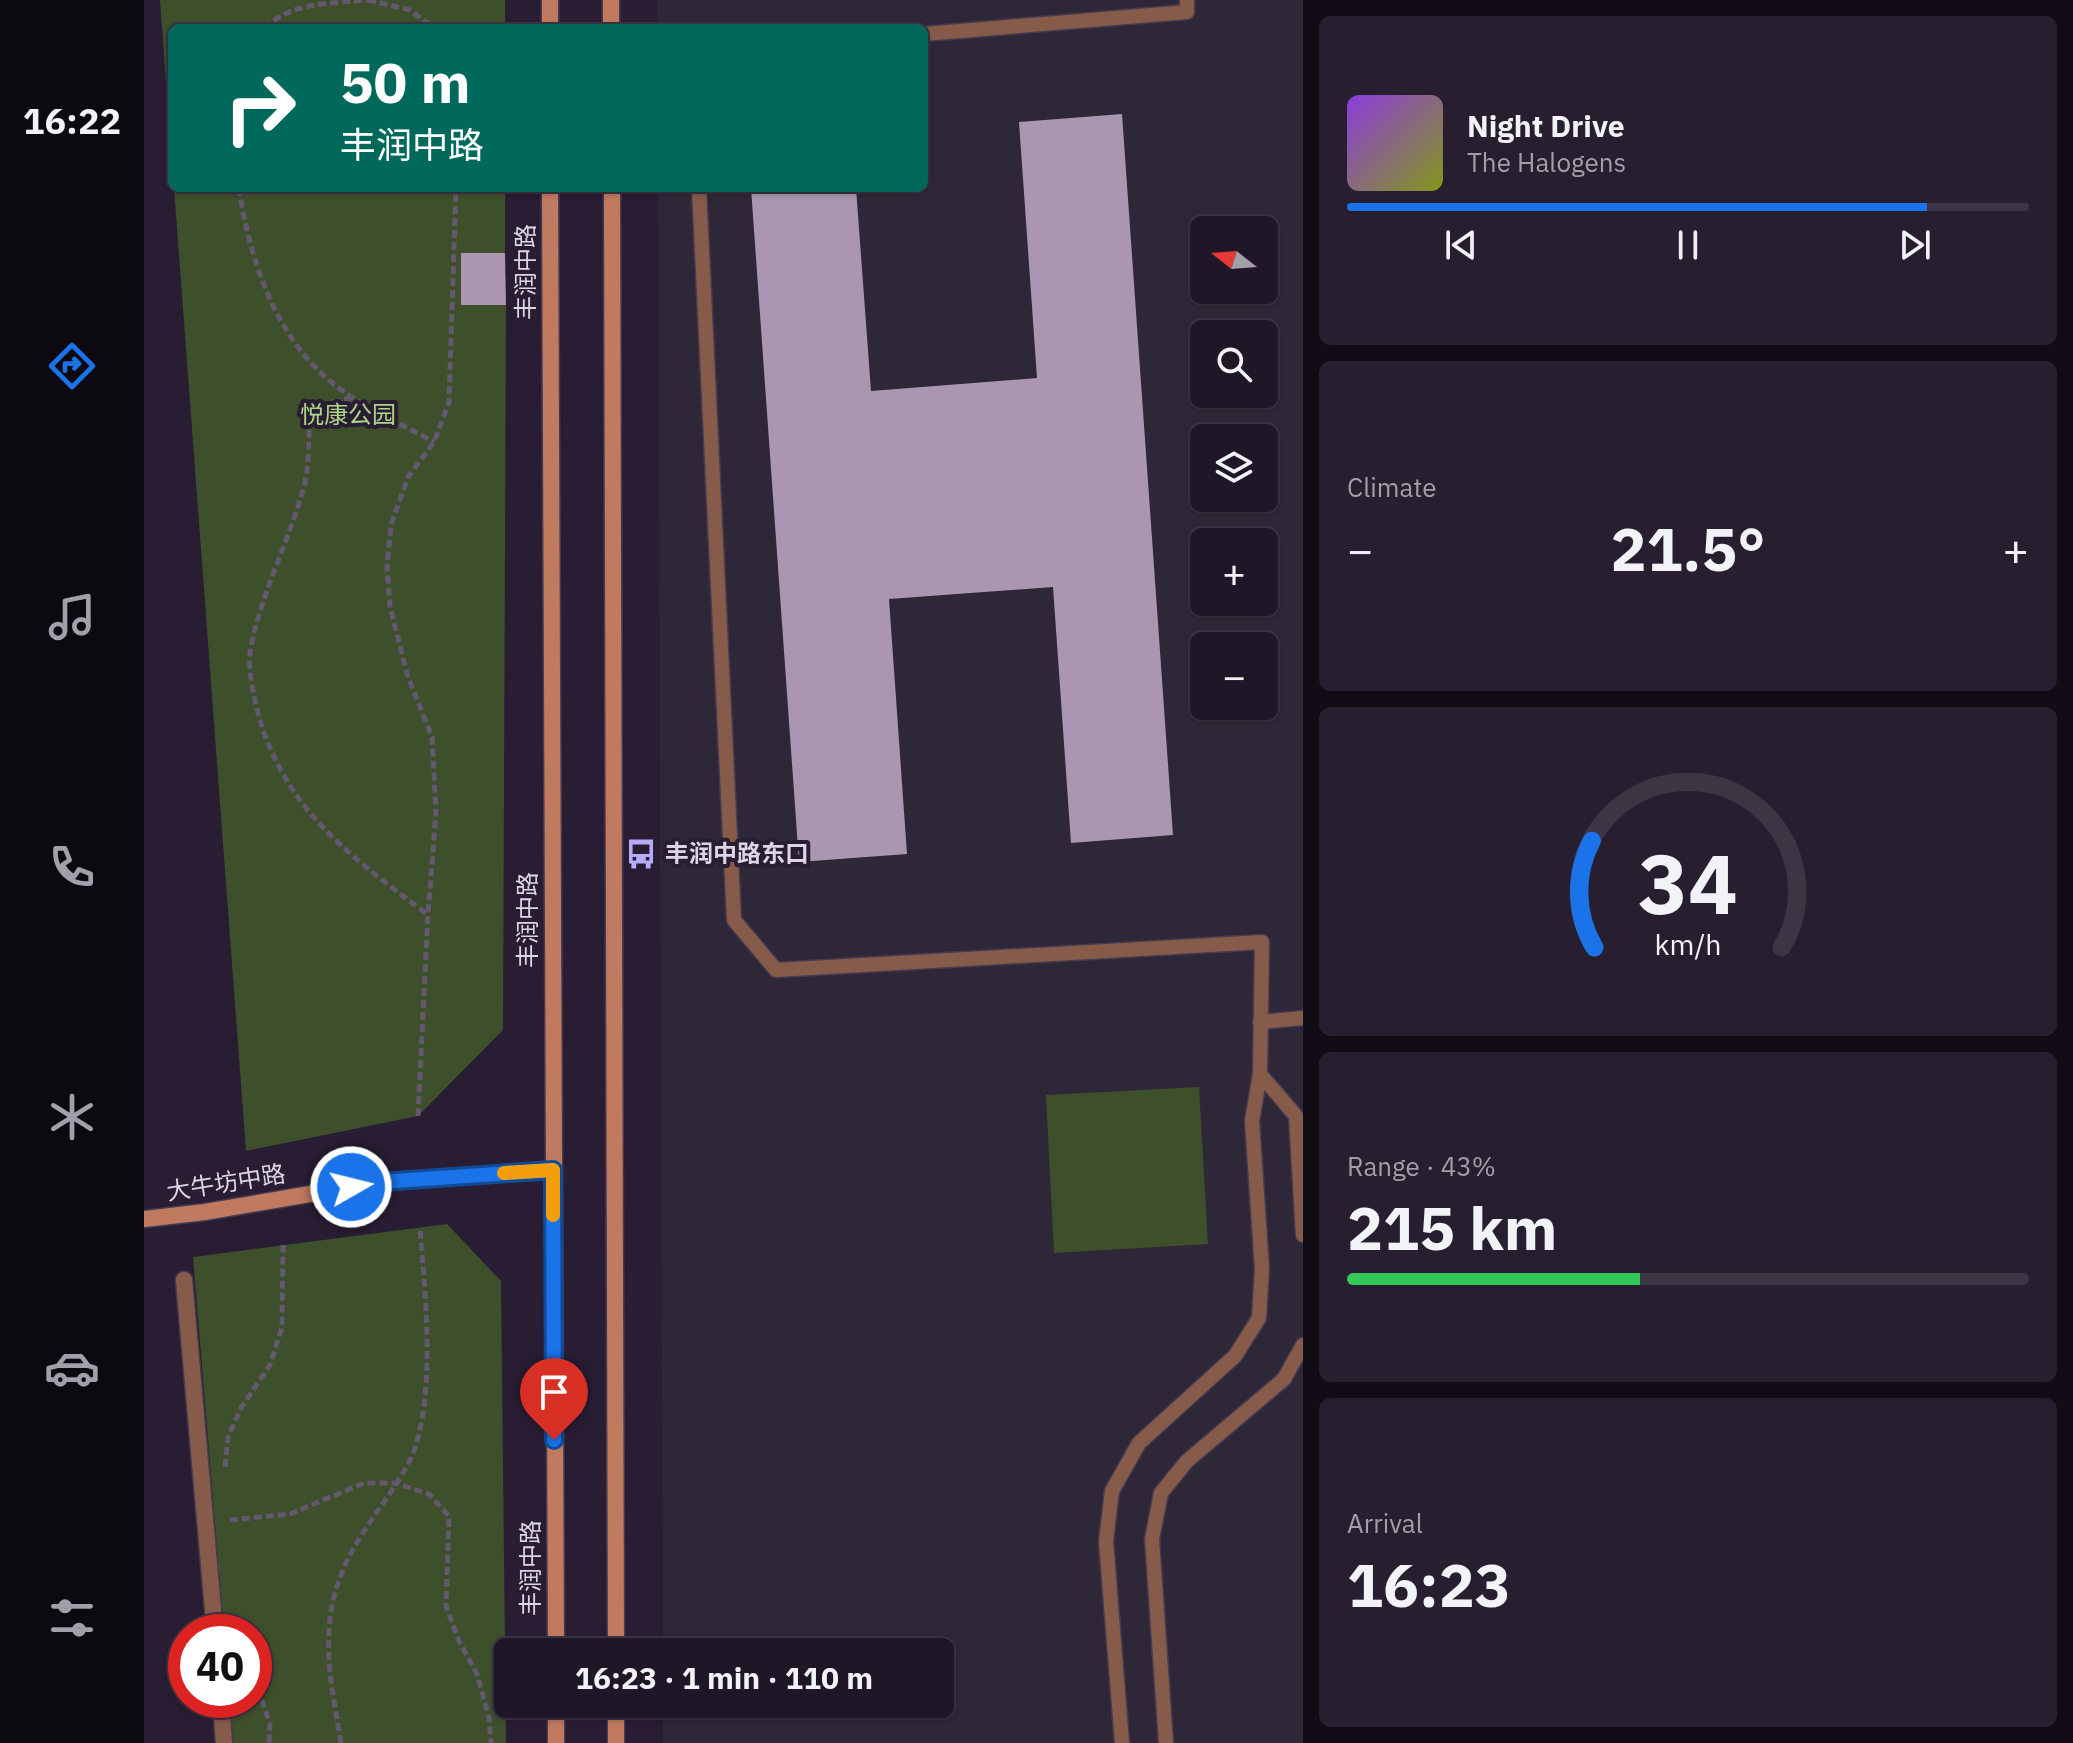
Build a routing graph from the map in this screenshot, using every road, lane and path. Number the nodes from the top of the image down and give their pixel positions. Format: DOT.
graph roads {
  1 [pos="368,0"];
  2 [pos="550,0"];
  3 [pos="611,0"];
  4 [pos="1187,0"];
  5 [pos="269,24"];
  6 [pos="429,24"];
  7 [pos="550,24"];
  8 [pos="611,24"];
  9 [pos="928,34"];
  10 [pos="240,192"];
  11 [pos="456,192"];
  12 [pos="550,192"];
  13 [pos="612,192"];
  14 [pos="699,192"];
  15 [pos="352,398"];
  16 [pos="434,442"];
  17 [pos="428,914"];
  18 [pos="1303,1018"];
  19 [pos="1260,1022"];
  20 [pos="1260,1074"];
  21 [pos="418,1116"];
  22 [pos="553,1170"];
  23 [pos="144,1219"];
  24 [pos="420,1227"];
  25 [pos="1303,1235"];
  26 [pos="283,1245"];
  27 [pos="184,1280"];
  28 [pos="1303,1345"];
  29 [pos="224,1476"];
  30 [pos="395,1483"];
  31 [pos="228,1505"];
  32 [pos="230,1520"];
  33 [pos="230,1534"];
  34 [pos="213,1614"];
  35 [pos="556,1638"];
  36 [pos="616,1638"];
  37 [pos="222,1718"];
  38 [pos="268,1718"];
  39 [pos="556,1718"];
  40 [pos="616,1718"];
  41 [pos="224,1743"];
  42 [pos="269,1743"];
  43 [pos="341,1743"];
  44 [pos="491,1743"];
  45 [pos="556,1743"];
  46 [pos="616,1743"];
  47 [pos="1122,1743"];
  48 [pos="1166,1743"];
  1 -- 5 [label="path"];
  1 -- 6 [label="path"];
  2 -- 7 [label="street"];
  3 -- 8 [label="street"];
  4 -- 9 [label="lane"];
  10 -- 15 [label="path"];
  11 -- 16 [label="path"];
  12 -- 22 [label="street, 丰润中路"];
  13 -- 36 [label="street"];
  14 -- 19 [label="lane"];
  15 -- 16 [label="path"];
  15 -- 17 [label="path"];
  16 -- 17 [label="path"];
  17 -- 21 [label="path"];
  18 -- 19 [label="lane"];
  19 -- 20 [label="lane"];
  20 -- 25 [label="lane"];
  20 -- 47 [label="lane"];
  22 -- 23 [label="street, 大牛坊中路"];
  22 -- 35 [label="street, 丰润中路"];
  24 -- 30 [label="path"];
  26 -- 29 [label="path"];
  27 -- 34 [label="street"];
  28 -- 48 [label="lane"];
  30 -- 32 [label="path"];
  30 -- 43 [label="path"];
  30 -- 44 [label="path"];
  31 -- 32 [label="path"];
  32 -- 33 [label="path"];
  37 -- 41 [label="street"];
  38 -- 42 [label="path"];
  39 -- 45 [label="street"];
  40 -- 46 [label="street"];
}
